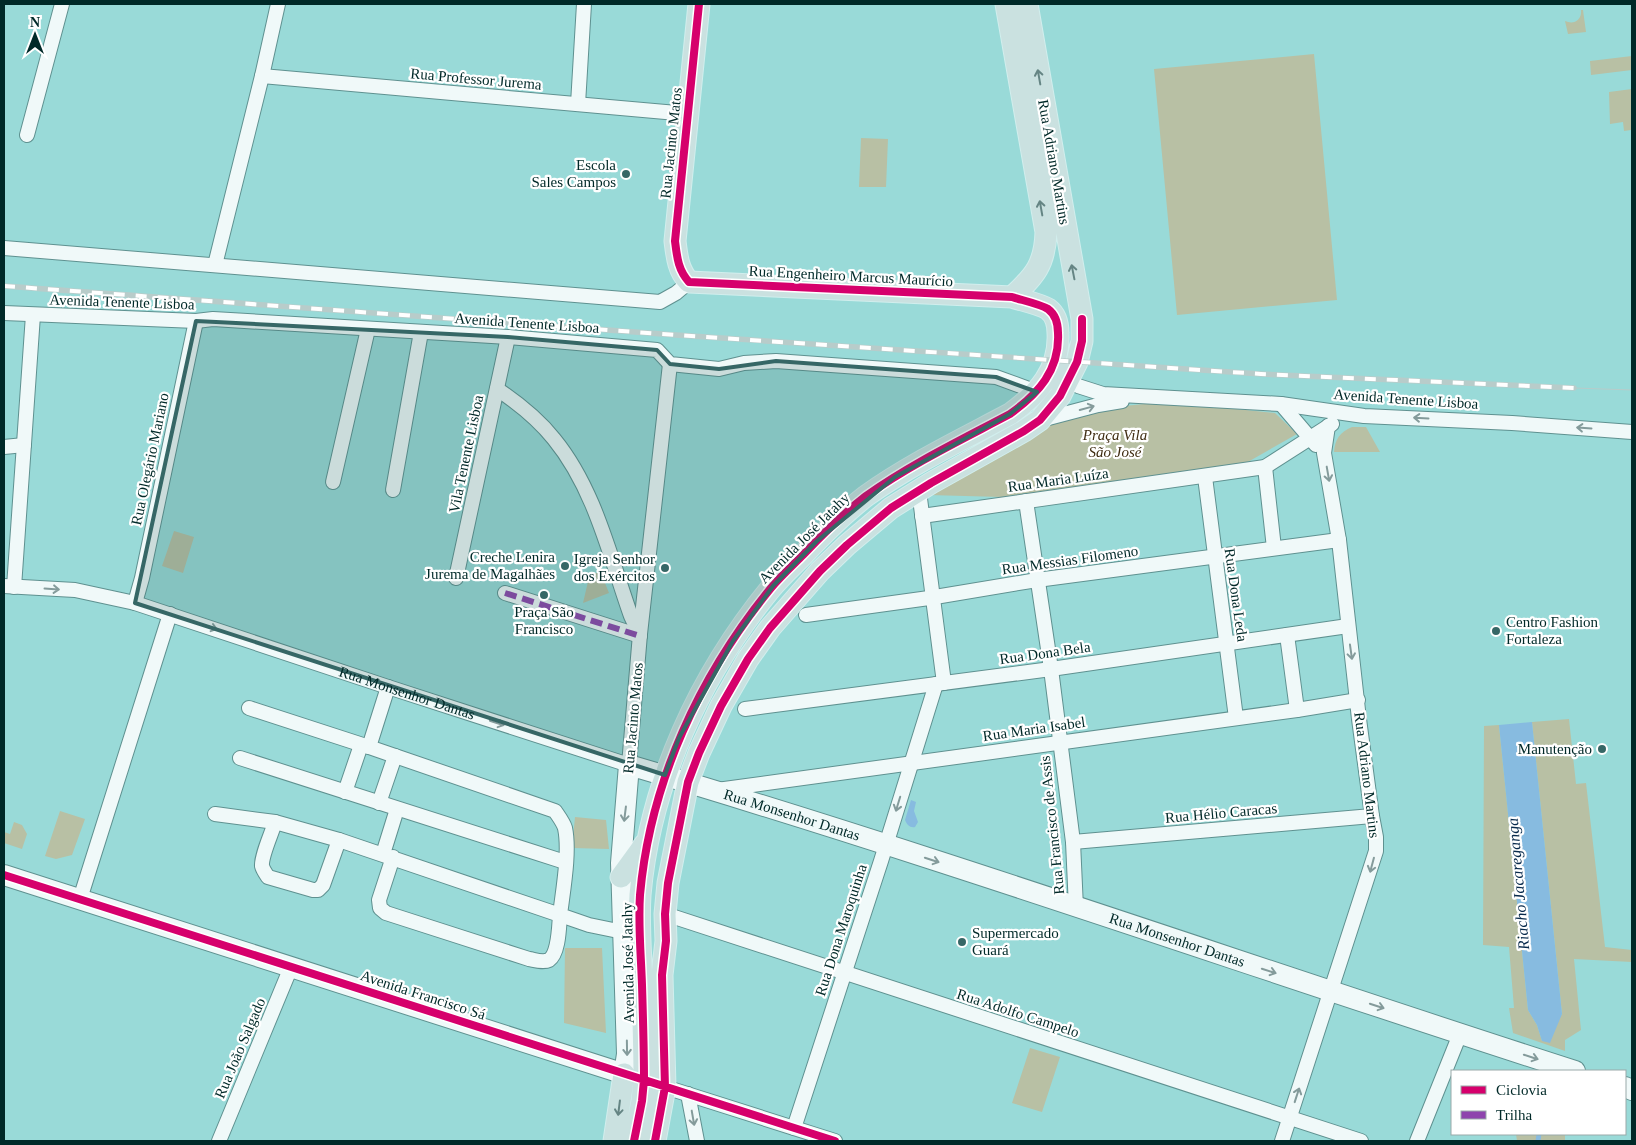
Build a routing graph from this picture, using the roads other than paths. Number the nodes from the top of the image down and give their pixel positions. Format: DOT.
graph roads {
  1 [pos="62,4"];
  2 [pos="278,4"];
  3 [pos="584,4"];
  4 [pos="699,4"];
  5 [pos="1006,4"];
  6 [pos="1027,4"];
  7 [pos="262,76"];
  8 [pos="578,104"];
  9 [pos="688,114"];
  10 [pos="27,135"];
  11 [pos="4,248"];
  12 [pos="214,265"];
  13 [pos="690,282"];
  14 [pos="1012,297"];
  15 [pos="4,314"];
  16 [pos="33,315"];
  17 [pos="196,321"];
  18 [pos="368,329"];
  19 [pos="421,332"];
  20 [pos="508,337"];
  21 [pos="670,364"];
  22 [pos="1069,381"];
  23 [pos="497,389"];
  24 [pos="1037,392"];
  25 [pos="1148,397"];
  26 [pos="1281,404"];
  27 [pos="1364,416"];
  28 [pos="1040,420"];
  29 [pos="1328,426"];
  30 [pos="1632,432"];
  31 [pos="1310,439"];
  32 [pos="24,445"];
  33 [pos="4,447"];
  34 [pos="1324,453"];
  35 [pos="1265,467"];
  36 [pos="1205,477"];
  37 [pos="333,482"];
  38 [pos="392,490"];
  39 [pos="919,491"];
  40 [pos="1026,501"];
  41 [pos="922,516"];
  42 [pos="1339,540"];
  43 [pos="1274,548"];
  44 [pos="1214,557"];
  45 [pos="456,578"];
  46 [pos="1037,580"];
  47 [pos="9,586"];
  48 [pos="504,593"];
  49 [pos="933,598"];
  50 [pos="135,602"];
  51 [pos="170,614"];
  52 [pos="806,614"];
  53 [pos="1348,626"];
  54 [pos="640,635"];
  55 [pos="1287,635"];
  56 [pos="1227,644"];
  57 [pos="1050,669"];
  58 [pos="940,683"];
  59 [pos="388,687"];
  60 [pos="1358,700"];
  61 [pos="249,708"];
  62 [pos="745,709"];
  63 [pos="1297,710"];
  64 [pos="1236,718"];
  65 [pos="1060,741"];
  66 [pos="365,746"];
  67 [pos="396,756"];
  68 [pos="240,758"];
  69 [pos="911,764"];
  70 [pos="629,765"];
  71 [pos="665,776"];
  72 [pos="688,782"];
  73 [pos="715,790"];
  74 [pos="345,792"];
  75 [pos="379,803"];
  76 [pos="397,809"];
  77 [pos="215,814"];
  78 [pos="1372,816"];
  79 [pos="275,822"];
  80 [pos="339,840"];
  81 [pos="648,840"];
  82 [pos="1072,842"];
  83 [pos="886,844"];
  84 [pos="388,856"];
  85 [pos="565,862"];
  86 [pos="4,875"];
  87 [pos="621,877"];
  88 [pos="80,899"];
  89 [pos="1076,908"];
  90 [pos="665,914"];
  91 [pos="560,915"];
  92 [pos="623,932"];
  93 [pos="291,967"];
  94 [pos="844,973"];
  95 [pos="1330,991"];
  96 [pos="1460,1034"];
  97 [pos="1572,1070"];
  98 [pos="634,1077"];
  99 [pos="665,1087"];
  100 [pos="688,1094"];
  101 [pos="1289,1118"];
  102 [pos="794,1128"];
  103 [pos="219,1141"];
  104 [pos="614,1141"];
  105 [pos="634,1141"];
  106 [pos="655,1141"];
  107 [pos="697,1141"];
  108 [pos="833,1141"];
  109 [pos="1282,1141"];
  110 [pos="1361,1141"];
  111 [pos="1417,1141"];
  1 -- 10 [label="street"];
  2 -- 7 [label="street"];
  3 -- 8 [label="street"];
  4 -- 9 [label="main road, Rua Jacinto Matos"];
  14 -- 5 [label="main road, Rua Adriano Martins, one-way"];
  22 -- 6 [label="main road, Rua Adriano Martins, one-way"];
  7 -- 8 [label="street, Rua Professor Jurema"];
  7 -- 12 [label="street"];
  8 -- 9 [label="street, Rua Professor Jurema"];
  9 -- 13 [label="main road, Rua Jacinto Matos"];
  11 -- 12 [label="street, Avenida Tenente Lisboa"];
  12 -- 13 [label="street, Avenida Tenente Lisboa"];
  13 -- 14 [label="main road, Rua Engenheiro Marcus Maurício"];
  14 -- 24 [label="main road, Avenida José Jatahy"];
  15 -- 16 [label="street, Avenida Tenente Lisboa"];
  16 -- 17 [label="street, Avenida Tenente Lisboa"];
  16 -- 32 [label="street"];
  17 -- 18 [label="street, Avenida Tenente Lisboa"];
  17 -- 50 [label="street, Rua Olegário Mariano"];
  18 -- 19 [label="street, Avenida Tenente Lisboa"];
  18 -- 37 [label="street"];
  19 -- 20 [label="street, Avenida Tenente Lisboa"];
  19 -- 38 [label="street"];
  20 -- 21 [label="street, Avenida Tenente Lisboa"];
  20 -- 23 [label="street, Vila Tenente Lisboa"];
  21 -- 24 [label="street"];
  21 -- 54 [label="street, Rua Jacinto Matos"];
  22 -- 25 [label="street, Avenida Tenente Lisboa"];
  22 -- 28 [label="main road"];
  23 -- 45 [label="street, Vila Tenente Lisboa"];
  23 -- 54 [label="street"];
  24 -- 71 [label="main road, Avenida José Jatahy"];
  25 -- 26 [label="street, Avenida Tenente Lisboa"];
  28 -- 25 [label="street, Avenida Tenente Lisboa, one-way"];
  26 -- 27 [label="street, Avenida Tenente Lisboa"];
  26 -- 31 [label="street"];
  27 -- 29 [label="street, Rua Maria Luíza"];
  30 -- 27 [label="street, Avenida Tenente Lisboa, one-way"];
  28 -- 39 [label="main road"];
  29 -- 31 [label="street, Rua Maria Luíza"];
  29 -- 34 [label="street, Rua Adriano Martins"];
  31 -- 34 [label="street"];
  31 -- 35 [label="street, Rua Maria Luíza"];
  32 -- 33 [label="street"];
  32 -- 47 [label="street"];
  34 -- 42 [label="street, Rua Adriano Martins, one-way"];
  35 -- 36 [label="street, Rua Maria Luíza"];
  35 -- 43 [label="street"];
  36 -- 40 [label="street, Rua Maria Luíza"];
  36 -- 44 [label="street, Rua Dona Leda"];
  39 -- 41 [label="street, Rua Dona Maroquinha"];
  39 -- 72 [label="main road"];
  40 -- 41 [label="street, Rua Maria Luíza"];
  40 -- 46 [label="street, Rua Francisco de Assis"];
  41 -- 49 [label="street, Rua Dona Maroquinha"];
  42 -- 43 [label="street, Rua Messias Filomeno"];
  42 -- 53 [label="street, Rua Adriano Martins"];
  43 -- 44 [label="street, Rua Messias Filomeno"];
  44 -- 46 [label="street, Rua Messias Filomeno"];
  44 -- 56 [label="street, Rua Dona Leda"];
  46 -- 49 [label="street, Rua Messias Filomeno"];
  46 -- 57 [label="street, Rua Francisco de Assis"];
  47 -- 50 [label="street, Rua Monsenhor Dantas, one-way"];
  48 -- 54 [label="street"];
  49 -- 52 [label="street, Rua Messias Filomeno"];
  49 -- 58 [label="street, Rua Dona Maroquinha"];
  50 -- 51 [label="street, Rua Monsenhor Dantas"];
  51 -- 59 [label="street, Rua Monsenhor Dantas, one-way"];
  51 -- 88 [label="street"];
  53 -- 55 [label="street, Rua Dona Bela"];
  53 -- 60 [label="street, Rua Adriano Martins, one-way"];
  54 -- 70 [label="street, Rua Jacinto Matos"];
  55 -- 56 [label="street, Rua Dona Bela"];
  55 -- 63 [label="street"];
  56 -- 57 [label="street, Rua Dona Bela"];
  56 -- 64 [label="street, Rua Dona Leda"];
  57 -- 58 [label="street, Rua Dona Bela"];
  57 -- 65 [label="street, Rua Francisco de Assis"];
  58 -- 62 [label="street, Rua Dona Bela"];
  58 -- 69 [label="street, Rua Dona Maroquinha"];
  59 -- 66 [label="street"];
  59 -- 70 [label="street, Rua Monsenhor Dantas, one-way"];
  60 -- 63 [label="street, Rua Maria Isabel"];
  60 -- 78 [label="street, Rua Adriano Martins"];
  61 -- 66 [label="street"];
  63 -- 64 [label="street, Rua Maria Isabel"];
  64 -- 65 [label="street, Rua Maria Isabel"];
  65 -- 69 [label="street, Rua Maria Isabel"];
  65 -- 82 [label="street, Rua Francisco de Assis"];
  66 -- 67 [label="street"];
  66 -- 74 [label="street"];
  67 -- 75 [label="street"];
  67 -- 85 [label="street"];
  68 -- 74 [label="street"];
  69 -- 73 [label="street, Rua Maria Isabel"];
  69 -- 83 [label="street, Rua Dona Maroquinha, one-way"];
  70 -- 71 [label="main road, Rua Monsenhor Dantas"];
  70 -- 87 [label="main road, Rua Jacinto Matos, one-way"];
  71 -- 72 [label="main road, Rua Monsenhor Dantas"];
  71 -- 81 [label="main road, Avenida José Jatahy"];
  72 -- 73 [label="main road, Rua Monsenhor Dantas"];
  72 -- 90 [label="main road"];
  73 -- 83 [label="main road, Rua Monsenhor Dantas"];
  74 -- 75 [label="street"];
  75 -- 76 [label="street"];
  76 -- 84 [label="street"];
  76 -- 85 [label="street"];
  77 -- 79 [label="street"];
  78 -- 82 [label="street, Rua Hélio Caracas"];
  78 -- 95 [label="street, Rua Adriano Martins, one-way"];
  79 -- 80 [label="street"];
  79 -- 80 [label="street"];
  80 -- 84 [label="street"];
  81 -- 87 [label="main road"];
  81 -- 98 [label="main road, Avenida José Jatahy"];
  82 -- 89 [label="street, Rua Francisco de Assis"];
  83 -- 89 [label="main road, Rua Monsenhor Dantas, one-way"];
  83 -- 94 [label="street, Rua Dona Maroquinha"];
  84 -- 91 [label="street"];
  84 -- 91 [label="street"];
  85 -- 91 [label="street"];
  86 -- 88 [label="main road, Avenida Francisco Sá"];
  87 -- 92 [label="main road, Rua Jacinto Matos"];
  88 -- 93 [label="main road, Avenida Francisco Sá"];
  89 -- 95 [label="main road, Rua Monsenhor Dantas, one-way"];
  90 -- 94 [label="street, Rua Adolfo Campelo"];
  90 -- 99 [label="main road"];
  91 -- 92 [label="street"];
  92 -- 98 [label="main road, Rua Jacinto Matos, one-way"];
  93 -- 98 [label="main road, Avenida Francisco Sá"];
  93 -- 103 [label="street, Rua João Salgado"];
  94 -- 101 [label="street, Rua Adolfo Campelo"];
  94 -- 102 [label="street, Rua Dona Maroquinha"];
  95 -- 96 [label="main road, Rua Monsenhor Dantas, one-way"];
  101 -- 95 [label="street, Rua Adriano Martins, one-way"];
  96 -- 97 [label="main road, Rua Monsenhor Dantas, one-way"];
  96 -- 111 [label="street"];
  98 -- 99 [label="main road, Avenida Francisco Sá"];
  98 -- 104 [label="main road, one-way"];
  98 -- 105 [label="main road, Avenida José Jatahy"];
  99 -- 100 [label="street, Avenida Francisco Sá"];
  99 -- 106 [label="main road"];
  100 -- 102 [label="street, Avenida Francisco Sá"];
  100 -- 107 [label="street, one-way"];
  101 -- 109 [label="street, Rua Adriano Martins"];
  101 -- 110 [label="street, Rua Adolfo Campelo"];
  102 -- 108 [label="street, Avenida Francisco Sá"];
}
